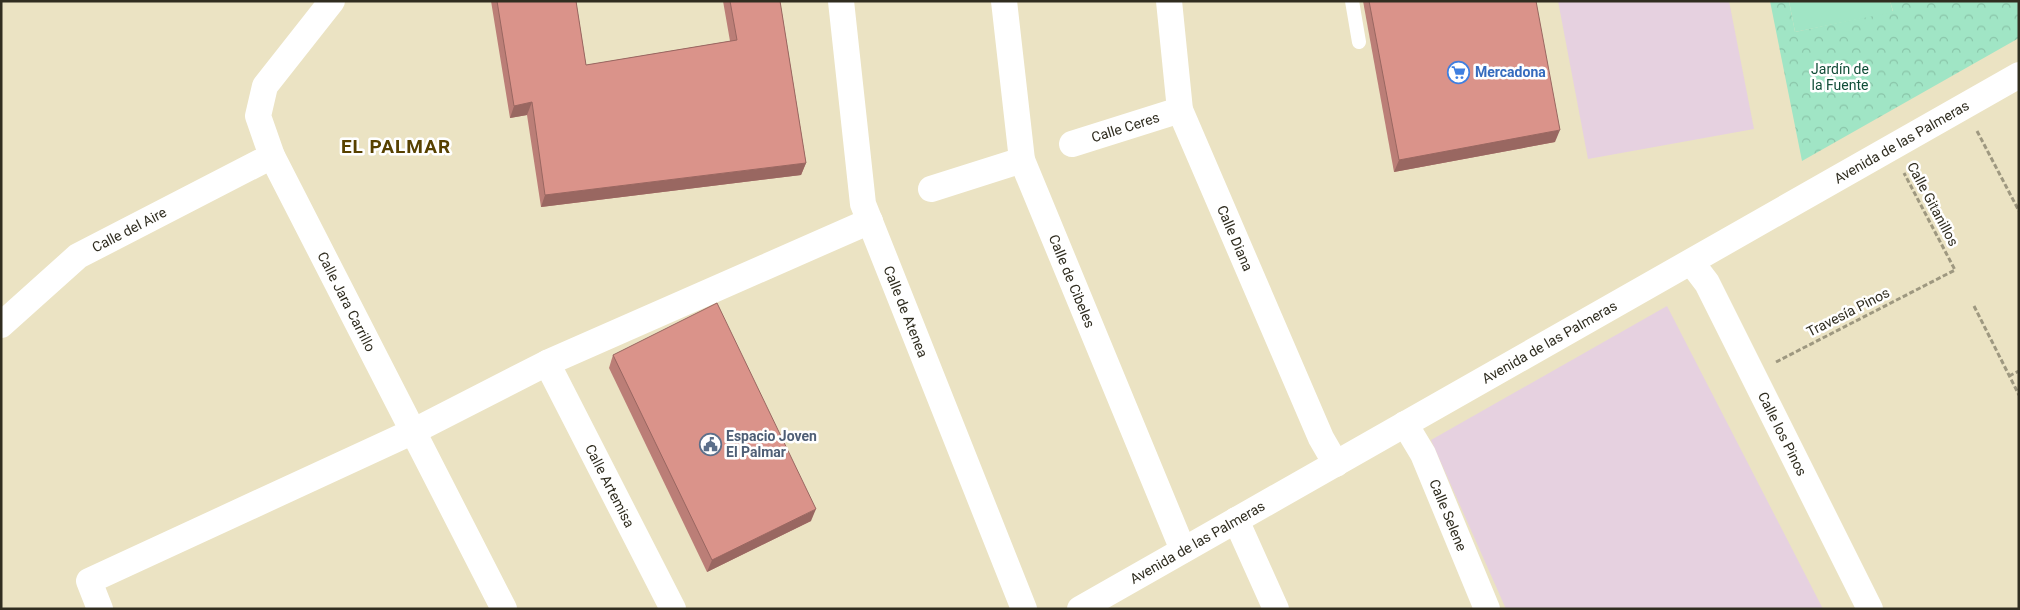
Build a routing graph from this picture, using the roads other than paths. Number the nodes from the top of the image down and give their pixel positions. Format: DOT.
graph roads {
  1 [pos="332,1"];
  2 [pos="841,1"];
  3 [pos="1004,1"];
  4 [pos="1169,1"];
  5 [pos="1352,1"];
  6 [pos="1359,42"];
  7 [pos="2019,75"];
  8 [pos="1180,110"];
  9 [pos="1072,144"];
  10 [pos="272,156"];
  11 [pos="1022,160"];
  12 [pos="931,189"];
  13 [pos="870,221"];
  14 [pos="1691,262"];
  15 [pos="1,325"];
  16 [pos="547,363"];
  17 [pos="1405,424"];
  18 [pos="414,431"];
  19 [pos="1336,464"];
  20 [pos="1236,520"];
  21 [pos="1183,550"];
  22 [pos="1090,606"];
  23 [pos="100,609"];
  24 [pos="504,609"];
  25 [pos="673,609"];
  26 [pos="1024,609"];
  27 [pos="1276,609"];
  28 [pos="1486,609"];
  29 [pos="1870,609"];
  1 -- 10 [label="street, Calle Jara Carrillo"];
  2 -- 13 [label="street, Calle de Atenea"];
  3 -- 11 [label="street, Calle de Cibeles"];
  4 -- 8 [label="street, Calle Diana"];
  5 -- 6 [label="lane"];
  7 -- 14 [label="street, Avenida de las Palmeras"];
  8 -- 9 [label="street, Calle Ceres"];
  8 -- 19 [label="street, Calle Diana"];
  10 -- 15 [label="street, Calle del Aire"];
  10 -- 18 [label="street, Calle Jara Carrillo"];
  11 -- 12 [label="street"];
  11 -- 21 [label="street, Calle de Cibeles"];
  13 -- 16 [label="street"];
  13 -- 26 [label="street, Calle de Atenea"];
  14 -- 17 [label="street, Avenida de las Palmeras"];
  14 -- 29 [label="street, Calle los Pinos"];
  16 -- 18 [label="street"];
  16 -- 25 [label="street, Calle Artemisa"];
  17 -- 19 [label="street, Avenida de las Palmeras"];
  17 -- 28 [label="street, Calle Selene"];
  18 -- 23 [label="street"];
  18 -- 24 [label="street, Calle Jara Carrillo"];
  19 -- 20 [label="street, Avenida de las Palmeras"];
  20 -- 21 [label="street, Avenida de las Palmeras"];
  20 -- 27 [label="street"];
  21 -- 22 [label="street, Avenida de las Palmeras"];
}
